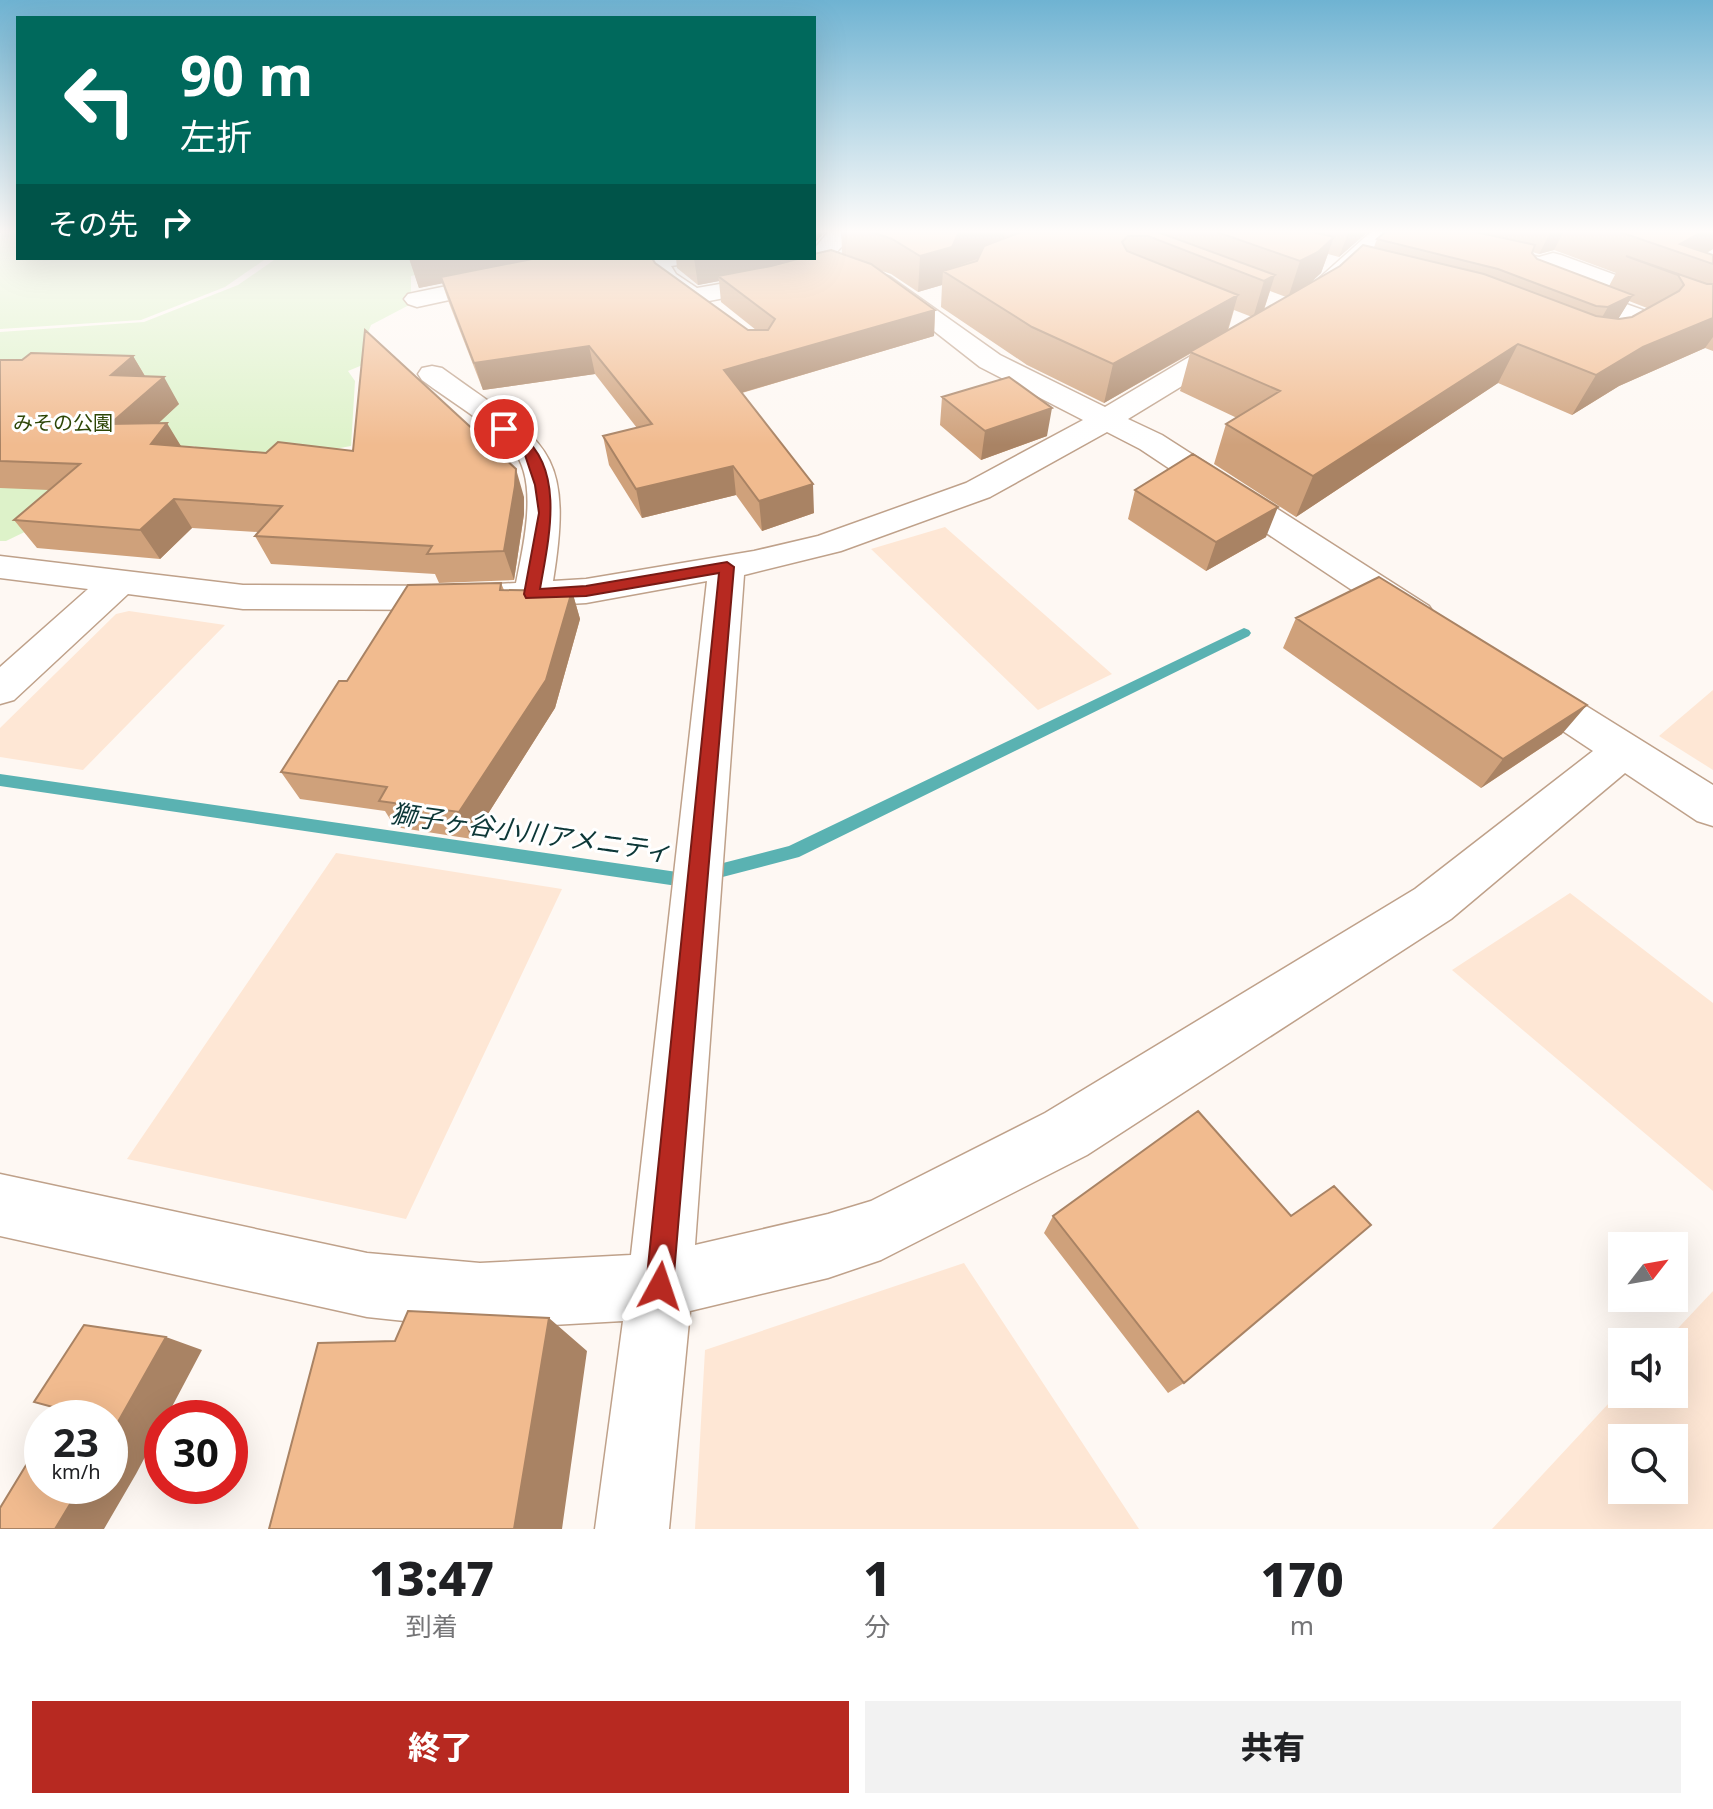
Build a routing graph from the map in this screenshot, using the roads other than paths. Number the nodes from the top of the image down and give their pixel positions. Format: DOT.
graph roads {
  1 [pos="701,302"];
  2 [pos="929,302"];
  3 [pos="1599,302"];
  4 [pos="715,314"];
  5 [pos="1226,319"];
  6 [pos="1575,343"];
  7 [pos="432,374"];
  8 [pos="1107,419"];
  9 [pos="0,567"];
  10 [pos="727,567"];
  11 [pos="119,582"];
  12 [pos="532,594"];
  13 [pos="1440,631"];
  14 [pos="1492,665"];
  15 [pos="0,690"];
  16 [pos="1623,751"];
  17 [pos="1713,808"];
  18 [pos="0,1205"];
  19 [pos="660,1286"];
  20 [pos="632,1529"];
  1 -- 4 [label="street"];
  2 -- 8 [label="street"];
  3 -- 6 [label="street"];
  5 -- 8 [label="street"];
  7 -- 12 [label="street"];
  8 -- 10 [label="street"];
  8 -- 13 [label="street"];
  9 -- 11 [label="street"];
  10 -- 12 [label="street"];
  10 -- 19 [label="street"];
  11 -- 12 [label="street"];
  11 -- 15 [label="street"];
  14 -- 16 [label="street"];
  16 -- 17 [label="street"];
  16 -- 19 [label="street"];
  18 -- 19 [label="street"];
  19 -- 20 [label="street"];
}
